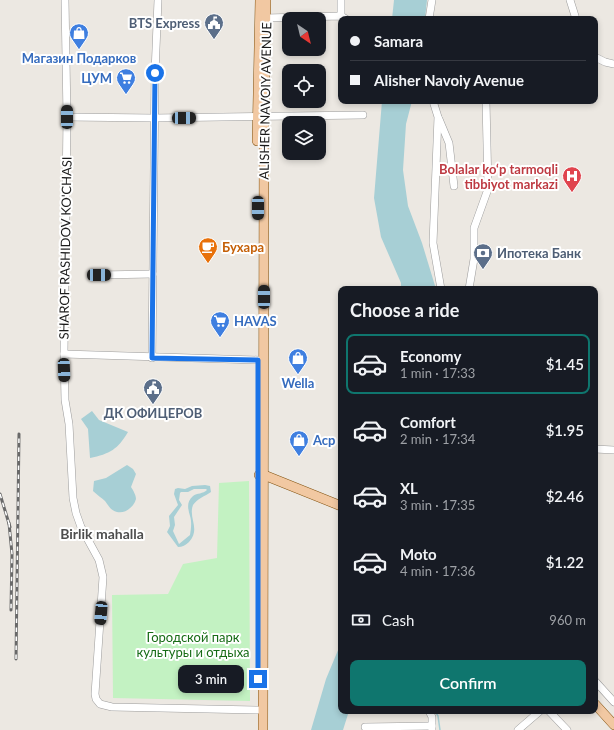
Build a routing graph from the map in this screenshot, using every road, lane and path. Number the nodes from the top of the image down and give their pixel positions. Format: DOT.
graph roads {
  1 [pos="66,0"];
  2 [pos="158,0"];
  3 [pos="260,0"];
  4 [pos="266,0"];
  5 [pos="341,0"];
  6 [pos="432,0"];
  7 [pos="570,0"];
  8 [pos="343,16"];
  9 [pos="429,16"];
  10 [pos="575,16"];
  11 [pos="266,18"];
  12 [pos="338,18"];
  13 [pos="598,58"];
  14 [pos="614,64"];
  15 [pos="434,104"];
  16 [pos="486,104"];
  17 [pos="363,115"];
  18 [pos="261,116"];
  19 [pos="67,117"];
  20 [pos="438,117"];
  21 [pos="154,118"];
  22 [pos="454,186"];
  23 [pos="153,274"];
  24 [pos="99,275"];
  25 [pos="439,286"];
  26 [pos="470,286"];
  27 [pos="64,354"];
  28 [pos="152,358"];
  29 [pos="261,360"];
  30 [pos="598,449"];
  31 [pos="614,450"];
  32 [pos="261,475"];
  33 [pos="338,505"];
  34 [pos="598,683"];
  35 [pos="614,702"];
  36 [pos="598,707"];
  37 [pos="261,710"];
  38 [pos="430,714"];
  39 [pos="537,714"];
  40 [pos="552,714"];
  41 [pos="614,725"];
  42 [pos="365,727"];
  43 [pos="432,728"];
  44 [pos="258,730"];
  45 [pos="263,730"];
  46 [pos="518,730"];
  47 [pos="566,730"];
  1 -- 19 [label="street, SHAROF RASHIDOV KO'CHASI"];
  2 -- 21 [label="street"];
  3 -- 18 [label="main road, ALISHER NAVOIY AVENUE"];
  4 -- 11 [label="main road, ALISHER NAVOIY AVENUE"];
  5 -- 8 [label="street"];
  6 -- 9 [label="street"];
  7 -- 10 [label="street"];
  11 -- 12 [label="street"];
  11 -- 18 [label="main road, ALISHER NAVOIY AVENUE"];
  13 -- 14 [label="street"];
  15 -- 20 [label="street"];
  16 -- 26 [label="street"];
  17 -- 18 [label="street"];
  18 -- 21 [label="street"];
  18 -- 29 [label="main road, ALISHER NAVOIY AVENUE"];
  19 -- 21 [label="street"];
  19 -- 27 [label="street, SHAROF RASHIDOV KO'CHASI"];
  20 -- 22 [label="street"];
  20 -- 25 [label="street"];
  21 -- 23 [label="street"];
  23 -- 24 [label="street"];
  23 -- 28 [label="street"];
  27 -- 28 [label="street"];
  27 -- 37 [label="street, SHAROF RASHIDOV KO'CHASI"];
  28 -- 29 [label="street"];
  29 -- 32 [label="main road, ALISHER NAVOIY AVENUE"];
  30 -- 31 [label="street"];
  32 -- 33 [label="main road"];
  32 -- 37 [label="main road, ALISHER NAVOIY AVENUE"];
  34 -- 35 [label="street"];
  36 -- 41 [label="main road"];
  37 -- 44 [label="main road, ALISHER NAVOIY AVENUE"];
  37 -- 45 [label="main road, ALISHER NAVOIY AVENUE"];
  38 -- 43 [label="street"];
  39 -- 46 [label="street"];
  40 -- 47 [label="street"];
  42 -- 43 [label="street"];
}
